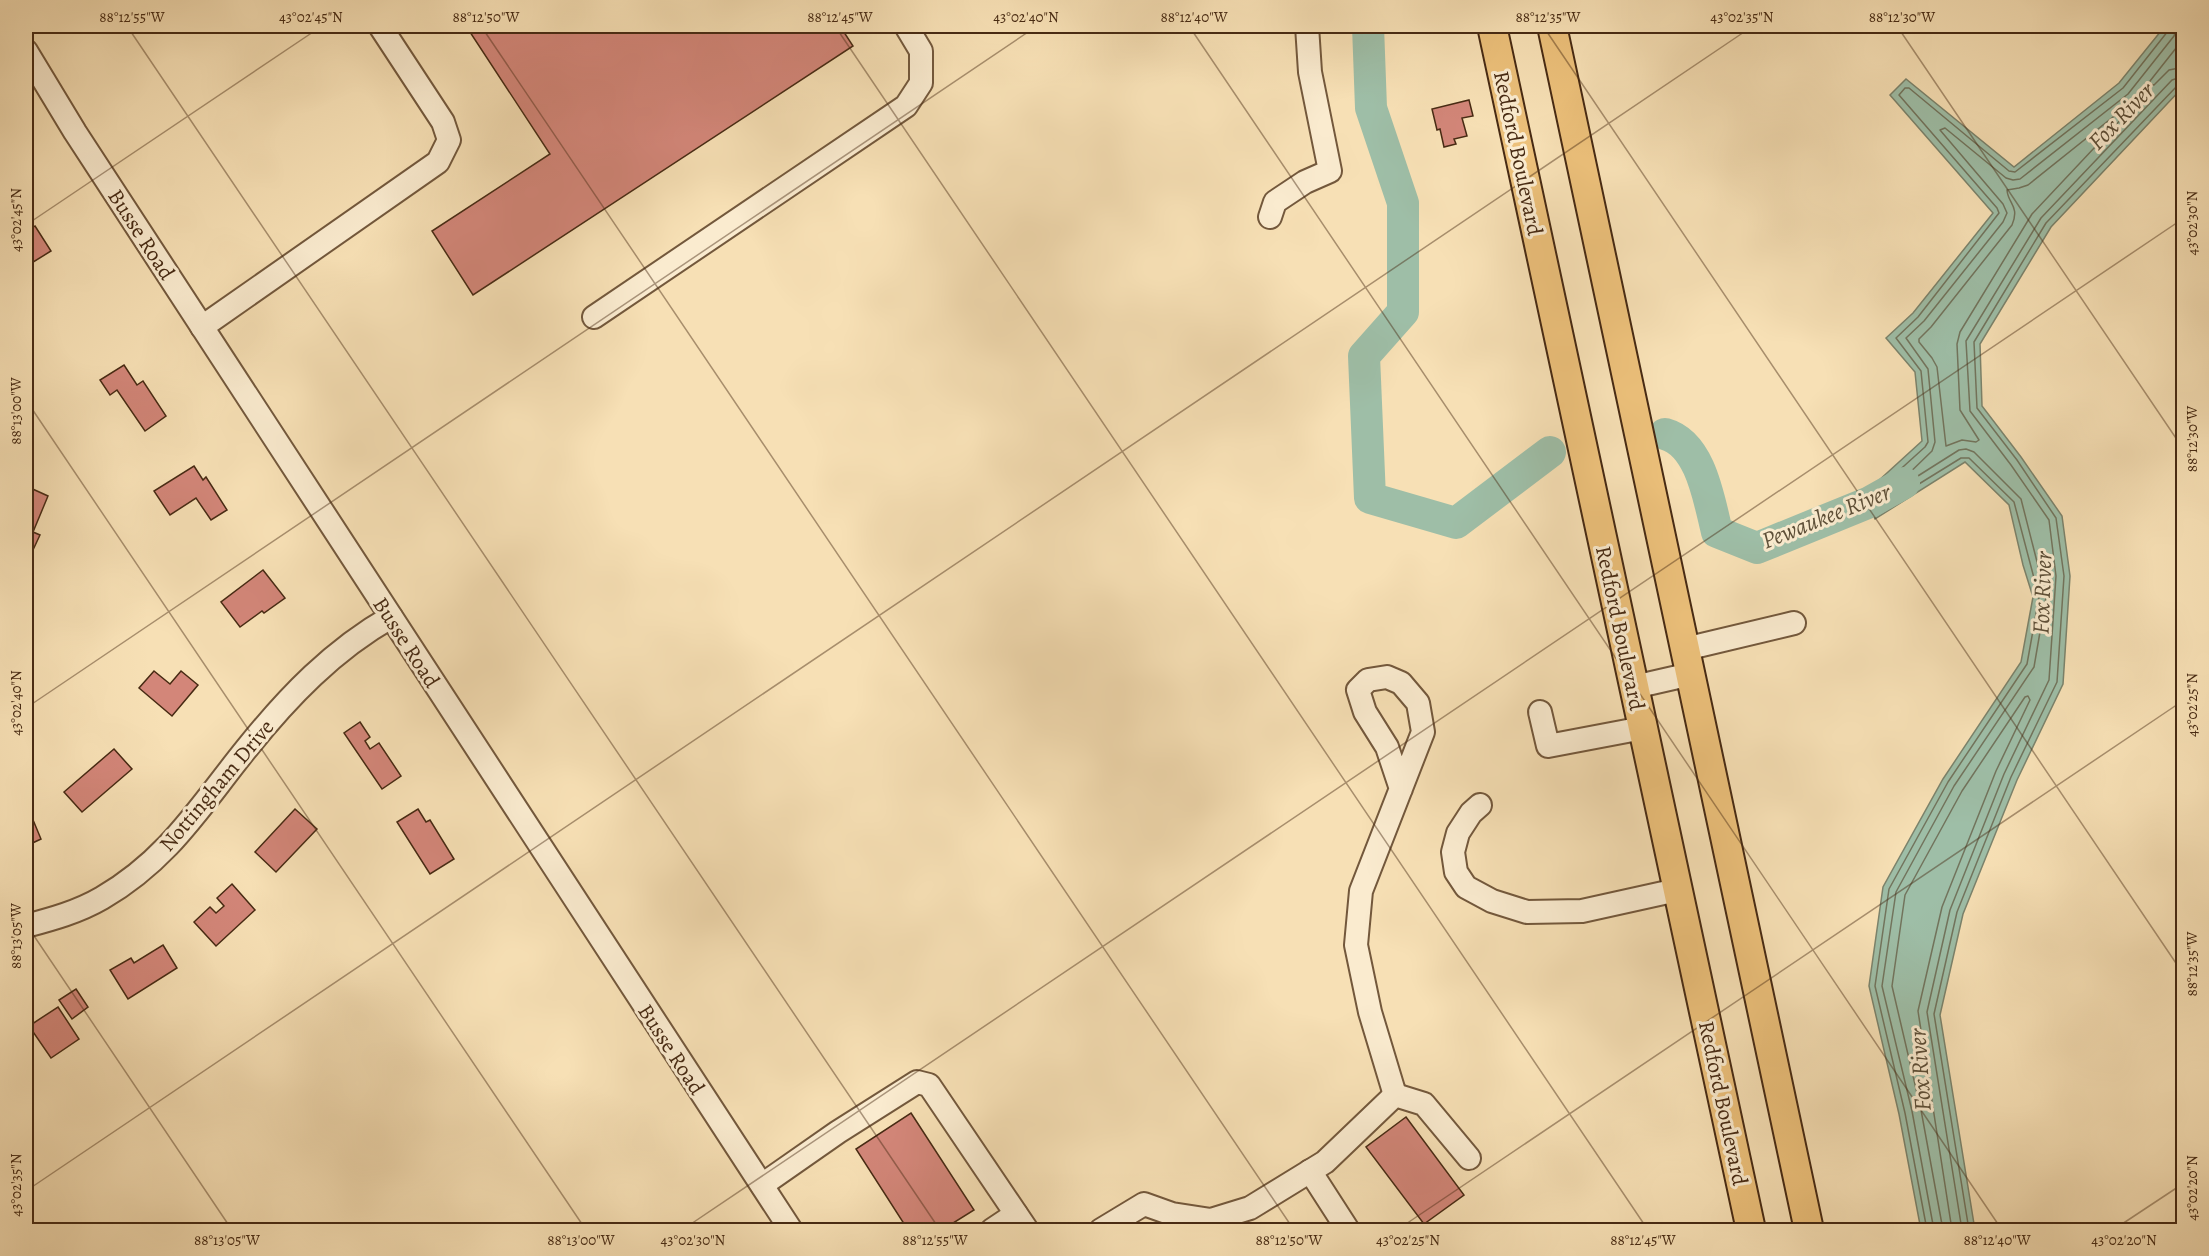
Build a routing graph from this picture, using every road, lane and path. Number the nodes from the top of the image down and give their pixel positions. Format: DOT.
graph roads {
  1 [pos="380,26"];
  2 [pos="906,26"];
  3 [pos="1307,26"];
  4 [pos="1492,26"];
  5 [pos="1552,26"];
  6 [pos="26,51"];
  7 [pos="1270,217"];
  8 [pos="594,317"];
  9 [pos="202,327"];
  10 [pos="391,617"];
  11 [pos="1794,622"];
  12 [pos="1688,661"];
  13 [pos="1634,687"];
  14 [pos="1540,712"];
  15 [pos="1643,728"];
  16 [pos="1401,789"];
  17 [pos="1480,806"];
  18 [pos="1677,890"];
  19 [pos="26,926"];
  20 [pos="1395,1095"];
  21 [pos="1469,1158"];
  22 [pos="1310,1171"];
  23 [pos="762,1185"];
  24 [pos="1021,1222"];
  25 [pos="791,1230"];
  26 [pos="992,1230"];
  27 [pos="1101,1230"];
  28 [pos="1348,1230"];
  29 [pos="1751,1230"];
  30 [pos="1809,1230"];
  1 -- 9 [label="street"];
  2 -- 8 [label="street"];
  3 -- 7 [label="street"];
  4 -- 13 [label="main road, Redford Boulevard"];
  5 -- 12 [label="main road"];
  6 -- 9 [label="street, Busse Road"];
  9 -- 10 [label="street, Busse Road"];
  10 -- 19 [label="street, Nottingham Drive"];
  10 -- 23 [label="street, Busse Road"];
  11 -- 12 [label="street"];
  12 -- 13 [label="street"];
  12 -- 30 [label="main road"];
  13 -- 15 [label="main road, Redford Boulevard"];
  14 -- 15 [label="street"];
  15 -- 18 [label="main road, Redford Boulevard"];
  16 -- 20 [label="street"];
  17 -- 18 [label="street"];
  18 -- 29 [label="main road, Redford Boulevard"];
  20 -- 21 [label="street"];
  20 -- 22 [label="street"];
  22 -- 27 [label="street"];
  22 -- 28 [label="street"];
  23 -- 24 [label="street"];
  23 -- 25 [label="street, Busse Road"];
  24 -- 26 [label="street"];
}
